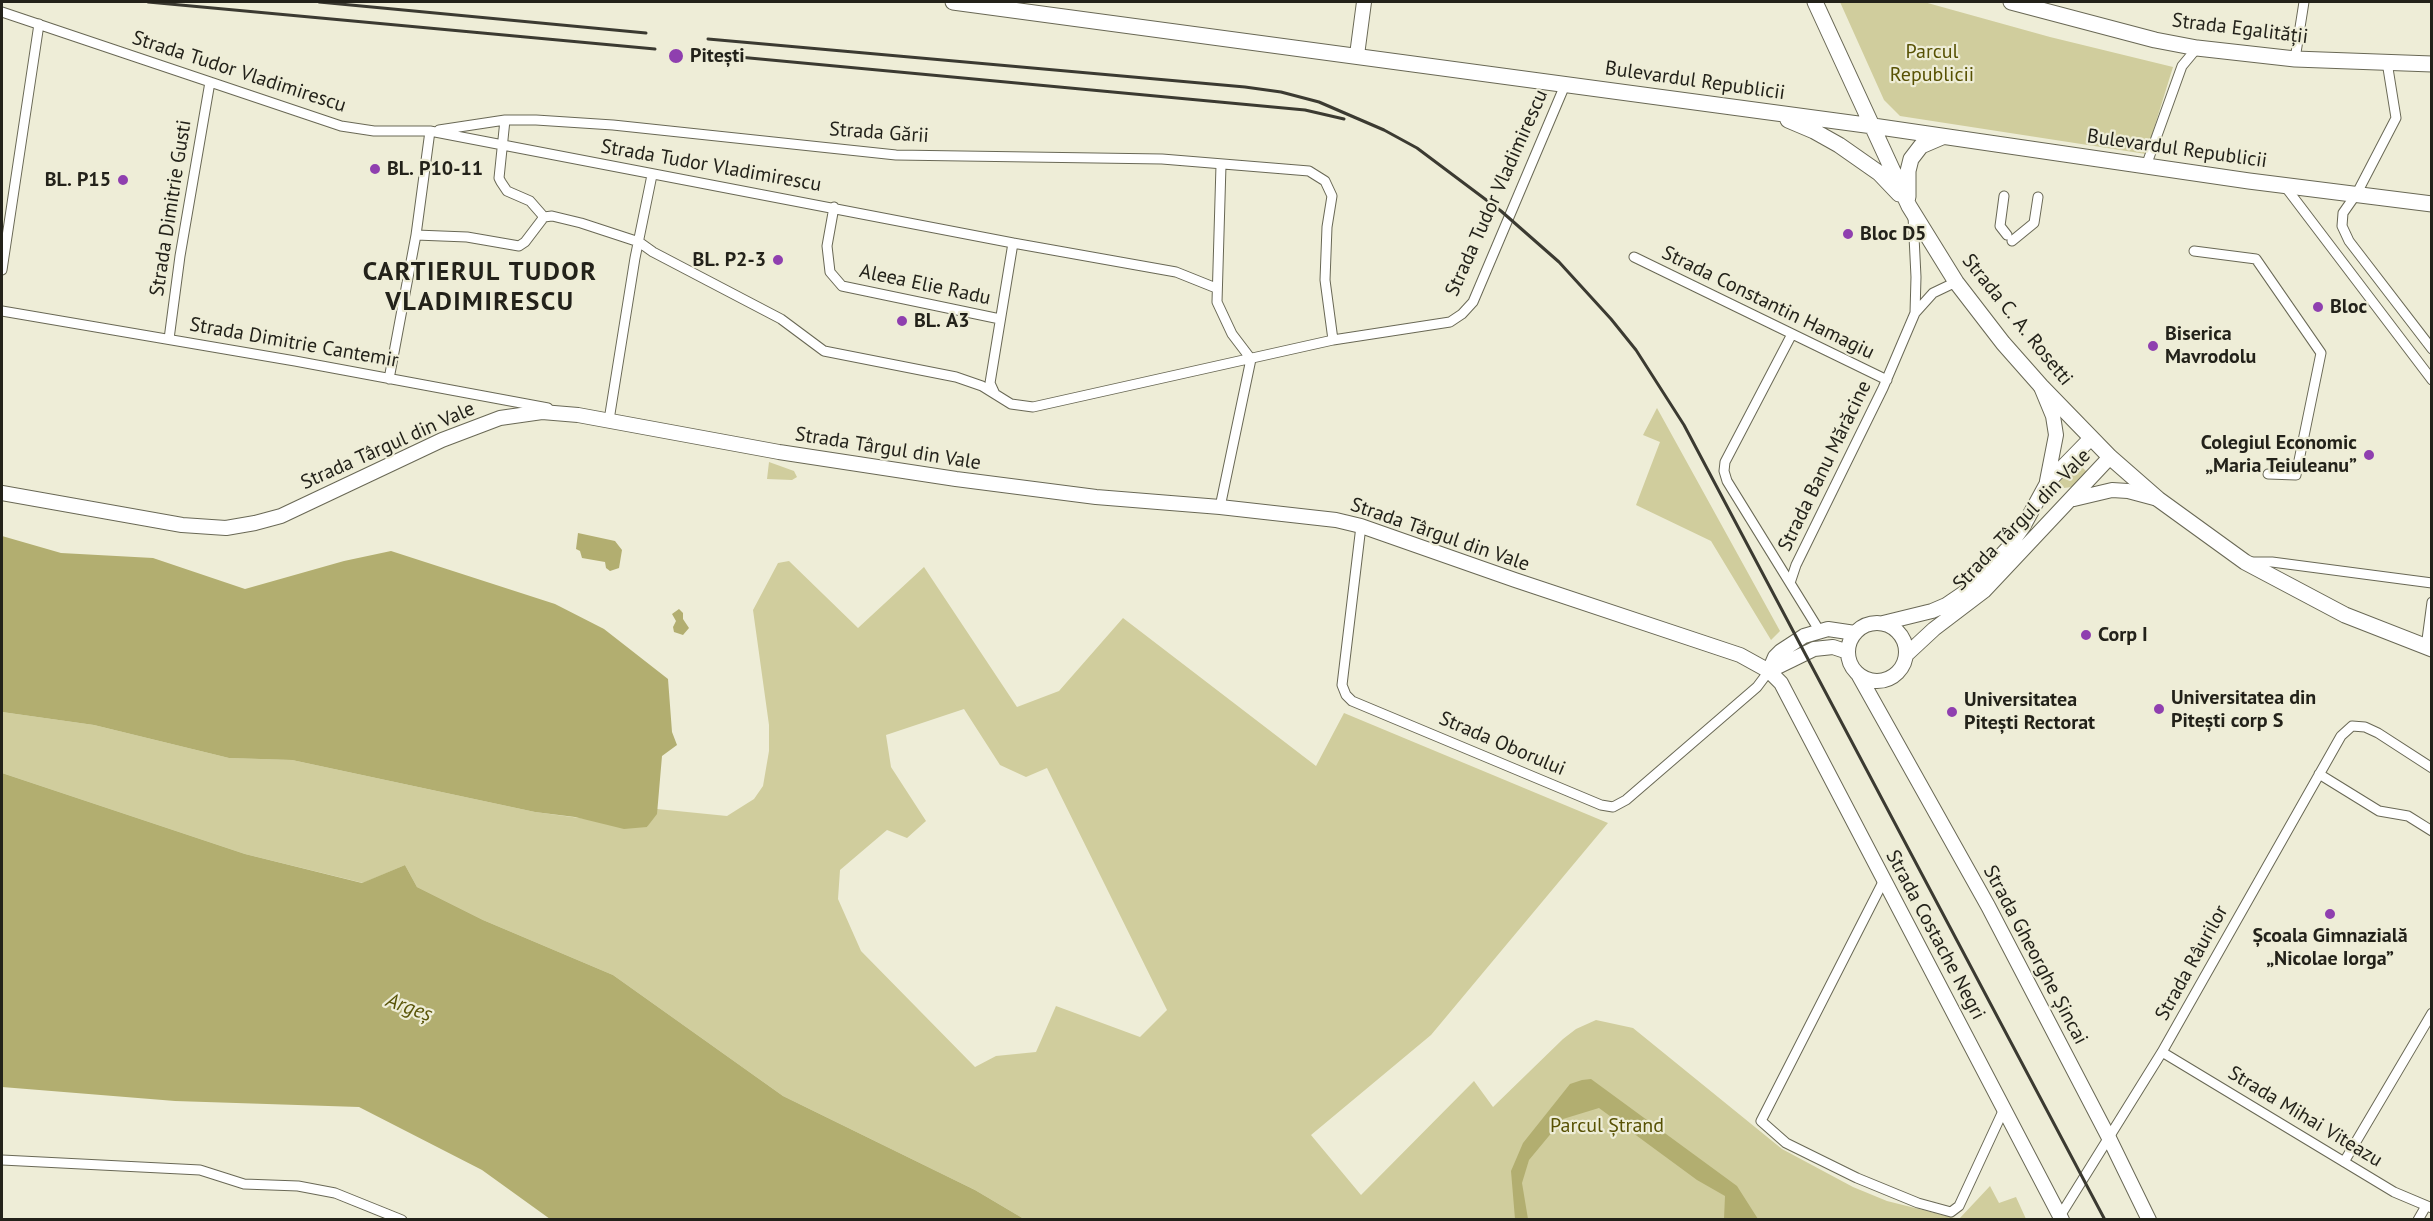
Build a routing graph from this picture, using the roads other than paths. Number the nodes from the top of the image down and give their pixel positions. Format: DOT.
graph roads {
  1 [pos="953,2"];
  2 [pos="1364,2"];
  3 [pos="1815,2"];
  4 [pos="2012,2"];
  5 [pos="2304,2"];
  6 [pos="2,12"];
  7 [pos="39,24"];
  8 [pos="2197,48"];
  9 [pos="1357,55"];
  10 [pos="2295,59"];
  11 [pos="2387,62"];
  12 [pos="2432,64"];
  13 [pos="210,82"];
  14 [pos="1565,84"];
  15 [pos="1765,112"];
  16 [pos="505,120"];
  17 [pos="1873,126"];
  18 [pos="430,131"];
  19 [pos="1943,137"];
  20 [pos="502,146"];
  21 [pos="1221,165"];
  22 [pos="2146,166"];
  23 [pos="652,175"];
  24 [pos="2284,185"];
  25 [pos="2357,193"];
  26 [pos="2004,196"];
  27 [pos="2038,197"];
  28 [pos="2432,204"];
  29 [pos="834,207"];
  30 [pos="1911,210"];
  31 [pos="544,217"];
  32 [pos="416,236"];
  33 [pos="639,242"];
  34 [pos="1013,243"];
  35 [pos="2194,251"];
  36 [pos="1634,257"];
  37 [pos="2,270"];
  38 [pos="1956,282"];
  39 [pos="1216,288"];
  40 [pos="2,311"];
  41 [pos="1915,313"];
  42 [pos="1000,319"];
  43 [pos="1792,334"];
  44 [pos="169,339"];
  45 [pos="1333,340"];
  46 [pos="2432,349"];
  47 [pos="1251,359"];
  48 [pos="390,379"];
  49 [pos="1887,380"];
  50 [pos="2432,380"];
  51 [pos="2041,386"];
  52 [pos="996,396"];
  53 [pos="578,415"];
  54 [pos="609,420"];
  55 [pos="2091,438"];
  56 [pos="2110,457"];
  57 [pos="2268,474"];
  58 [pos="2047,483"];
  59 [pos="2,493"];
  60 [pos="2072,499"];
  61 [pos="2158,499"];
  62 [pos="1220,507"];
  63 [pos="1361,526"];
  64 [pos="2245,562"];
  65 [pos="1790,583"];
  66 [pos="2432,583"];
  67 [pos="2432,602"];
  68 [pos="1883,623"];
  69 [pos="1819,630"];
  70 [pos="1855,633"];
  71 [pos="2429,648"];
  72 [pos="1848,652"];
  73 [pos="1906,655"];
  74 [pos="1769,670"];
  75 [pos="1858,674"];
  76 [pos="1884,680"];
  77 [pos="1879,713"];
  78 [pos="2432,768"];
  79 [pos="2319,774"];
  80 [pos="2432,831"];
  81 [pos="1884,879"];
  82 [pos="2432,1013"];
  83 [pos="2162,1052"];
  84 [pos="2004,1109"];
  85 [pos="2109,1138"];
  86 [pos="2,1160"];
  87 [pos="2344,1162"];
  88 [pos="2429,1207"];
  89 [pos="2061,1218"];
  90 [pos="402,1220"];
  91 [pos="2149,1220"];
  92 [pos="2418,1220"];
  1 -- 9 [label="main road, Bulevardul Republicii"];
  2 -- 9 [label="main road"];
  3 -- 17 [label="main road, Strada C. A. Rosetti"];
  4 -- 8 [label="main road, Strada Egalității"];
  5 -- 10 [label="street"];
  6 -- 7 [label="street, Strada Tudor Vladimirescu"];
  7 -- 13 [label="street, Strada Tudor Vladimirescu"];
  7 -- 37 [label="street"];
  8 -- 10 [label="main road, Strada Egalității"];
  8 -- 22 [label="street"];
  9 -- 14 [label="main road, Bulevardul Republicii"];
  10 -- 11 [label="main road, Strada Egalității"];
  11 -- 12 [label="main road, Strada Egalității"];
  11 -- 25 [label="street"];
  13 -- 18 [label="street, Strada Tudor Vladimirescu"];
  13 -- 44 [label="street, Strada Dimitrie Gusti"];
  14 -- 15 [label="main road, Bulevardul Republicii"];
  14 -- 45 [label="street, Strada Tudor Vladimirescu"];
  15 -- 17 [label="main road, Bulevardul Republicii"];
  15 -- 30 [label="main road"];
  16 -- 18 [label="street, Strada Gării"];
  16 -- 20 [label="street"];
  16 -- 21 [label="street, Strada Gării"];
  17 -- 19 [label="main road, Bulevardul Republicii"];
  17 -- 30 [label="main road, Strada C. A. Rosetti"];
  18 -- 20 [label="street, Strada Tudor Vladimirescu"];
  18 -- 32 [label="street"];
  19 -- 22 [label="main road, Bulevardul Republicii"];
  19 -- 30 [label="main road"];
  20 -- 23 [label="street, Strada Tudor Vladimirescu"];
  20 -- 31 [label="street"];
  21 -- 39 [label="street"];
  21 -- 45 [label="street, Strada Gării"];
  22 -- 24 [label="main road, Bulevardul Republicii"];
  23 -- 29 [label="street, Strada Tudor Vladimirescu"];
  23 -- 33 [label="street"];
  24 -- 25 [label="main road, Bulevardul Republicii"];
  24 -- 50 [label="street"];
  25 -- 28 [label="main road, Bulevardul Republicii"];
  25 -- 46 [label="street"];
  26 -- 27 [label="street"];
  29 -- 34 [label="street, Strada Tudor Vladimirescu"];
  29 -- 42 [label="street, Aleea Elie Radu"];
  30 -- 38 [label="main road, Strada C. A. Rosetti"];
  30 -- 41 [label="street, Strada Banu Mărăcine"];
  31 -- 32 [label="street"];
  31 -- 33 [label="street, Strada Tudor Vladimirescu"];
  32 -- 48 [label="street"];
  33 -- 52 [label="street, Strada Tudor Vladimirescu"];
  33 -- 54 [label="street"];
  34 -- 39 [label="street, Strada Tudor Vladimirescu"];
  34 -- 42 [label="street"];
  35 -- 57 [label="street"];
  36 -- 43 [label="street, Strada Constantin Hamagiu"];
  38 -- 41 [label="street, Strada Banu Mărăcine"];
  38 -- 51 [label="main road, Strada C. A. Rosetti"];
  39 -- 47 [label="street"];
  40 -- 44 [label="street, Strada Dimitrie Cantemir"];
  41 -- 49 [label="street, Strada Banu Mărăcine"];
  42 -- 52 [label="street"];
  43 -- 49 [label="street, Strada Constantin Hamagiu"];
  43 -- 65 [label="street"];
  44 -- 48 [label="street, Strada Dimitrie Cantemir"];
  45 -- 47 [label="street, Strada Tudor Vladimirescu"];
  47 -- 52 [label="street, Strada Tudor Vladimirescu"];
  47 -- 62 [label="street"];
  48 -- 53 [label="street, Strada Dimitrie Cantemir"];
  49 -- 65 [label="street, Strada Banu Mărăcine"];
  51 -- 55 [label="main road, Strada C. A. Rosetti"];
  51 -- 58 [label="main road"];
  53 -- 54 [label="main road, Strada Târgul din Vale"];
  53 -- 59 [label="main road, Strada Târgul din Vale"];
  54 -- 62 [label="main road, Strada Târgul din Vale"];
  55 -- 56 [label="main road, Strada C. A. Rosetti"];
  55 -- 58 [label="main road, Strada Târgul din Vale"];
  56 -- 60 [label="main road, Strada Târgul din Vale"];
  56 -- 61 [label="main road, Strada C. A. Rosetti"];
  58 -- 68 [label="main road, Strada Târgul din Vale"];
  60 -- 61 [label="main road"];
  60 -- 73 [label="main road, Strada Târgul din Vale"];
  61 -- 64 [label="main road, Strada C. A. Rosetti"];
  62 -- 63 [label="main road, Strada Târgul din Vale"];
  63 -- 74 [label="main road, Strada Târgul din Vale"];
  63 -- 74 [label="street, Strada Oborului"];
  64 -- 66 [label="street"];
  64 -- 71 [label="main road, Strada C. A. Rosetti"];
  65 -- 69 [label="street, Strada Banu Mărăcine"];
  67 -- 71 [label="street"];
  68 -- 70 [label="main road"];
  68 -- 73 [label="main road"];
  69 -- 70 [label="main road"];
  69 -- 74 [label="main road"];
  70 -- 72 [label="main road"];
  72 -- 74 [label="main road"];
  72 -- 75 [label="main road"];
  73 -- 76 [label="main road"];
  74 -- 81 [label="main road, Strada Costache Negri"];
  75 -- 76 [label="main road"];
  75 -- 77 [label="main road, Strada Gheorghe Șincai"];
  76 -- 77 [label="main road"];
  77 -- 85 [label="main road, Strada Gheorghe Șincai"];
  78 -- 79 [label="street, Strada Râurilor"];
  79 -- 80 [label="street"];
  79 -- 83 [label="street, Strada Râurilor"];
  81 -- 84 [label="main road, Strada Costache Negri"];
  81 -- 84 [label="street"];
  82 -- 87 [label="street"];
  83 -- 85 [label="street, Strada Râurilor"];
  83 -- 87 [label="street, Strada Mihai Viteazu"];
  84 -- 89 [label="main road, Strada Costache Negri"];
  85 -- 89 [label="street, Strada Râurilor"];
  85 -- 91 [label="main road, Strada Gheorghe Șincai"];
  86 -- 90 [label="street"];
  87 -- 88 [label="street, Strada Mihai Viteazu"];
  88 -- 92 [label="street"];
}
